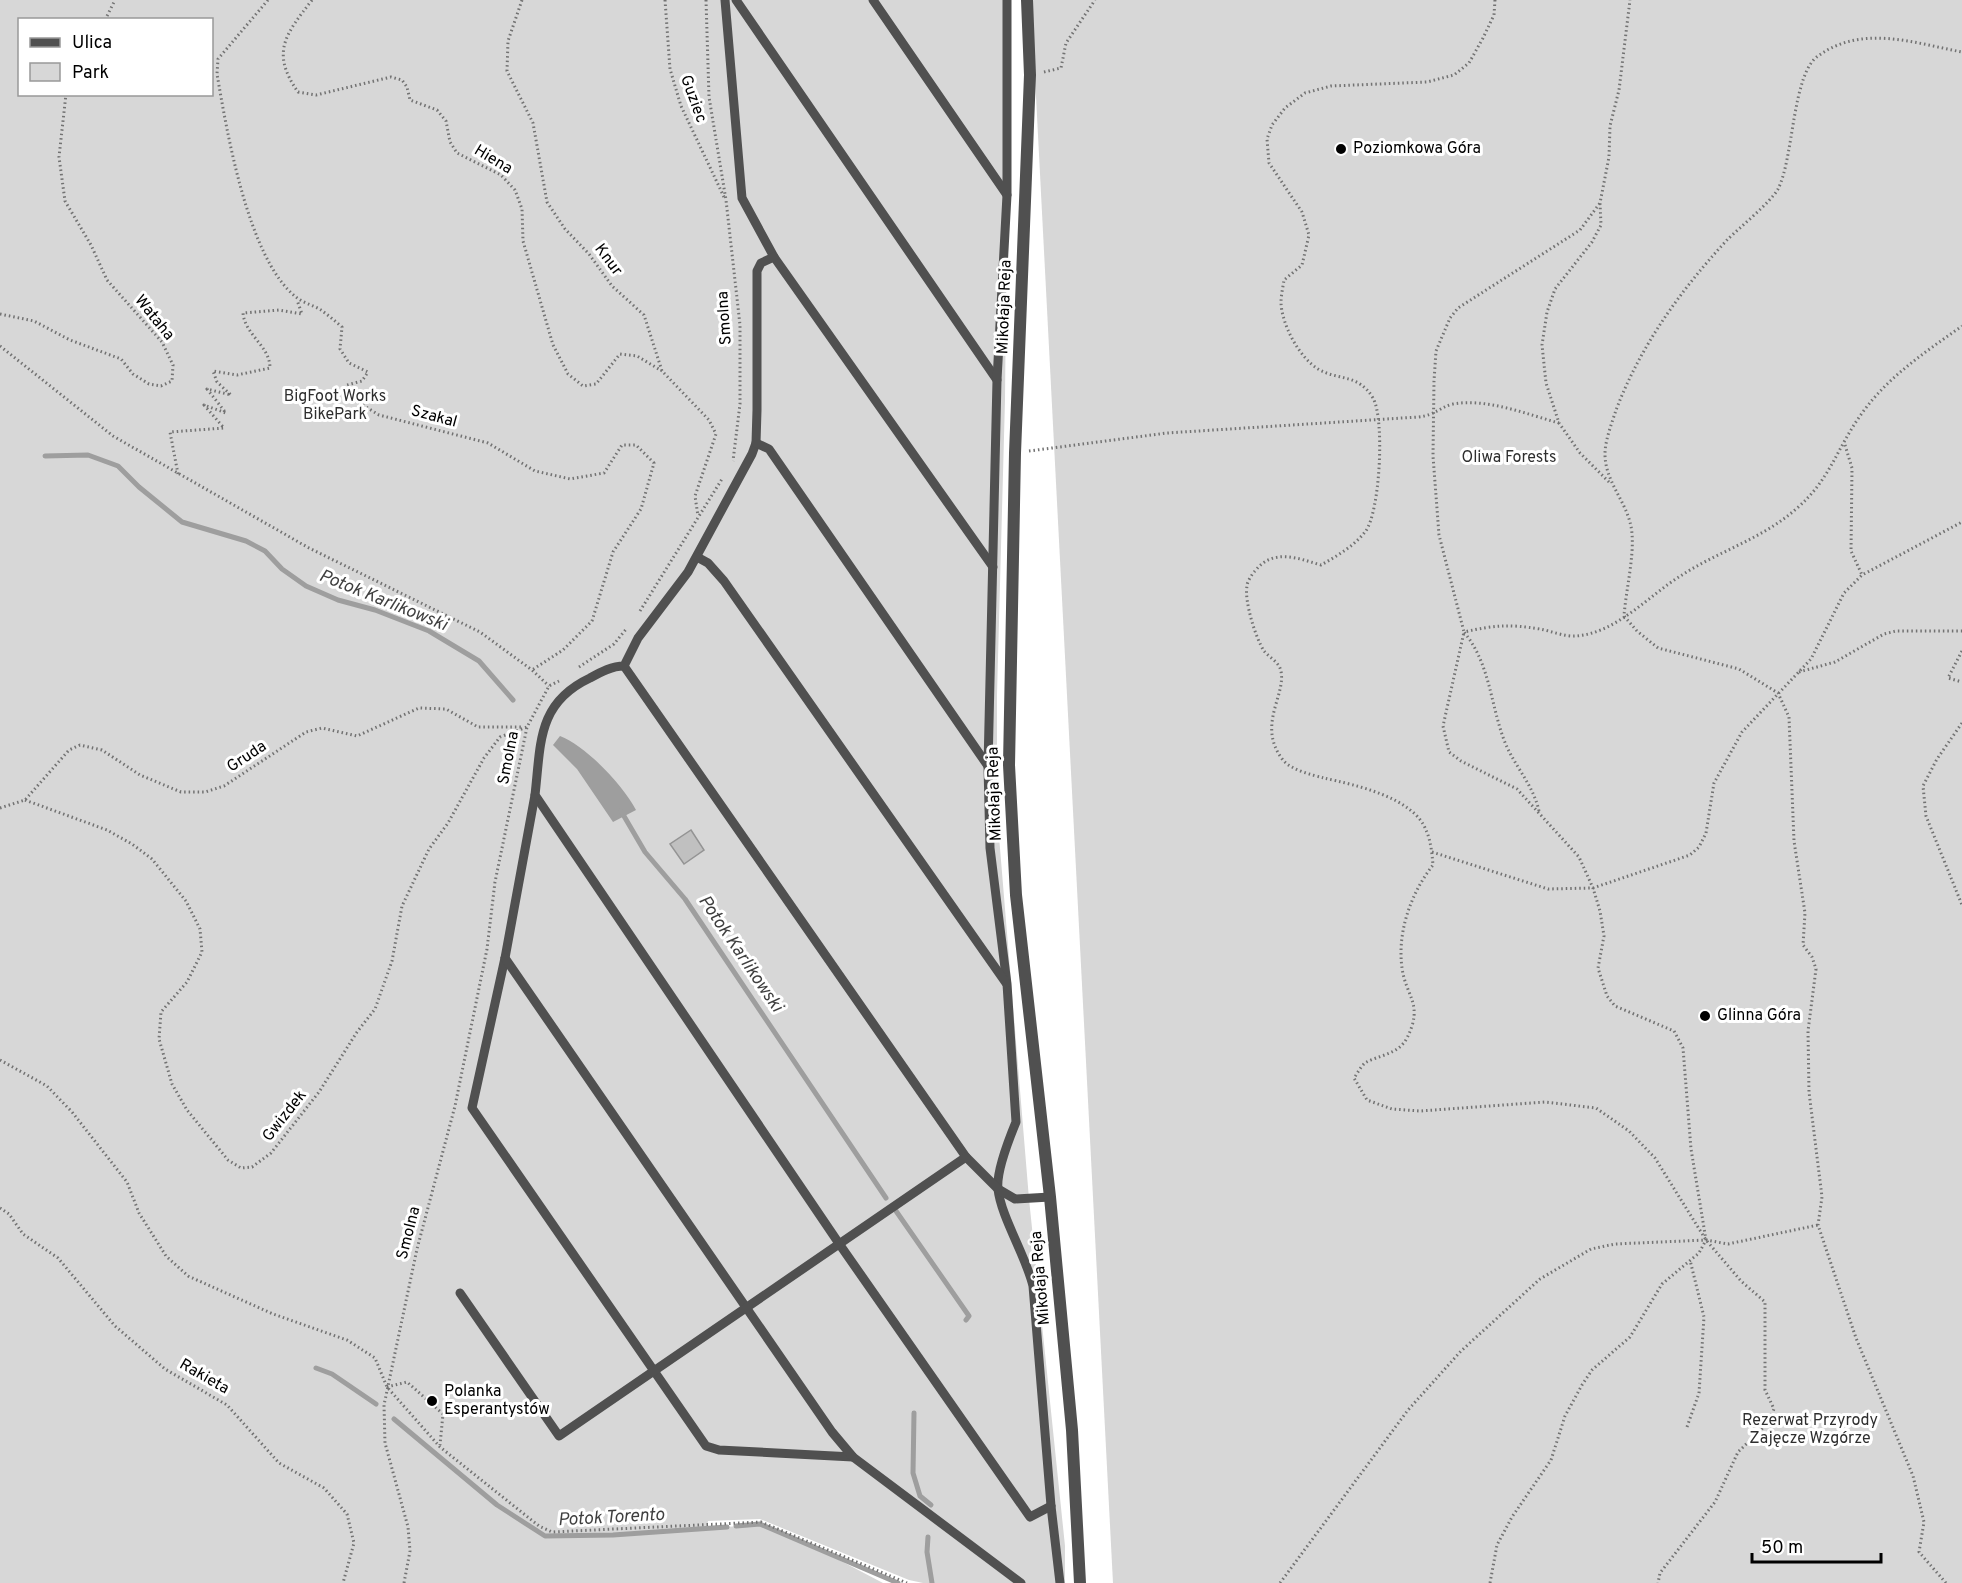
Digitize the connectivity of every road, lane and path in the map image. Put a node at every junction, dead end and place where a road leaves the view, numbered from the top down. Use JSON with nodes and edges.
{"nodes":[{"id":1,"x":115,"y":0,"type":"edge"},
{"id":2,"x":268,"y":0,"type":"edge"},
{"id":3,"x":312,"y":0,"type":"edge"},
{"id":4,"x":522,"y":0,"type":"edge"},
{"id":5,"x":665,"y":0,"type":"edge"},
{"id":6,"x":706,"y":0,"type":"edge"},
{"id":7,"x":725,"y":0,"type":"edge"},
{"id":8,"x":736,"y":0,"type":"edge"},
{"id":9,"x":873,"y":0,"type":"edge"},
{"id":10,"x":1006,"y":0,"type":"edge"},
{"id":11,"x":1028,"y":0,"type":"edge"},
{"id":12,"x":1095,"y":0,"type":"edge"},
{"id":13,"x":1495,"y":0,"type":"edge"},
{"id":14,"x":1630,"y":0,"type":"edge"},
{"id":15,"x":106,"y":18,"type":"edge"},
{"id":16,"x":1962,"y":52,"type":"edge"},
{"id":17,"x":1030,"y":75,"type":"junction"},
{"id":18,"x":66,"y":96,"type":"edge"},
{"id":19,"x":1007,"y":195,"type":"junction"},
{"id":20,"x":726,"y":200,"type":"junction"},
{"id":21,"x":1600,"y":203,"type":"junction"},
{"id":22,"x":774,"y":257,"type":"junction"},
{"id":23,"x":296,"y":298,"type":"junction"},
{"id":24,"x":0,"y":314,"type":"edge"},
{"id":25,"x":1962,"y":326,"type":"edge"},
{"id":26,"x":0,"y":346,"type":"edge"},
{"id":27,"x":662,"y":371,"type":"junction"},
{"id":28,"x":997,"y":380,"type":"junction"},
{"id":29,"x":1434,"y":416,"type":"junction"},
{"id":30,"x":1379,"y":418,"type":"junction"},
{"id":31,"x":1559,"y":423,"type":"junction"},
{"id":32,"x":756,"y":443,"type":"junction"},
{"id":33,"x":1845,"y":445,"type":"junction"},
{"id":34,"x":1015,"y":453,"type":"junction"},
{"id":35,"x":732,"y":462,"type":"dead end"},
{"id":36,"x":727,"y":471,"type":"dead end"},
{"id":37,"x":178,"y":476,"type":"junction"},
{"id":38,"x":1610,"y":483,"type":"junction"},
{"id":39,"x":699,"y":516,"type":"junction"},
{"id":40,"x":1962,"y":522,"type":"edge"},
{"id":41,"x":697,"y":557,"type":"junction"},
{"id":42,"x":993,"y":567,"type":"junction"},
{"id":43,"x":1862,"y":575,"type":"junction"},
{"id":44,"x":1624,"y":615,"type":"junction"},
{"id":45,"x":636,"y":617,"type":"dead end"},
{"id":46,"x":629,"y":626,"type":"dead end"},
{"id":47,"x":1962,"y":631,"type":"edge"},
{"id":48,"x":1464,"y":632,"type":"junction"},
{"id":49,"x":1962,"y":651,"type":"edge"},
{"id":50,"x":624,"y":666,"type":"junction"},
{"id":51,"x":532,"y":669,"type":"junction"},
{"id":52,"x":574,"y":671,"type":"dead end"},
{"id":53,"x":1798,"y":673,"type":"junction"},
{"id":54,"x":566,"y":677,"type":"dead end"},
{"id":55,"x":1962,"y":682,"type":"edge"},
{"id":56,"x":549,"y":686,"type":"junction"},
{"id":57,"x":1778,"y":693,"type":"junction"},
{"id":58,"x":1962,"y":723,"type":"edge"},
{"id":59,"x":527,"y":727,"type":"junction"},
{"id":60,"x":988,"y":766,"type":"junction"},
{"id":61,"x":535,"y":795,"type":"junction"},
{"id":62,"x":25,"y":800,"type":"junction"},
{"id":63,"x":0,"y":808,"type":"edge"},
{"id":64,"x":1540,"y":814,"type":"junction"},
{"id":65,"x":1432,"y":852,"type":"junction"},
{"id":66,"x":1593,"y":888,"type":"junction"},
{"id":67,"x":1962,"y":905,"type":"edge"},
{"id":68,"x":505,"y":958,"type":"junction"},
{"id":69,"x":1007,"y":984,"type":"junction"},
{"id":70,"x":0,"y":1060,"type":"edge"},
{"id":71,"x":966,"y":1157,"type":"junction"},
{"id":72,"x":998,"y":1189,"type":"junction"},
{"id":73,"x":1050,"y":1197,"type":"junction"},
{"id":74,"x":0,"y":1208,"type":"edge"},
{"id":75,"x":1818,"y":1225,"type":"junction"},
{"id":76,"x":1706,"y":1240,"type":"junction"},
{"id":77,"x":840,"y":1245,"type":"junction"},
{"id":78,"x":1690,"y":1260,"type":"junction"},
{"id":79,"x":460,"y":1293,"type":"dead end"},
{"id":80,"x":747,"y":1307,"type":"junction"},
{"id":81,"x":654,"y":1372,"type":"junction"},
{"id":82,"x":387,"y":1387,"type":"junction"},
{"id":83,"x":1687,"y":1427,"type":"dead end"},
{"id":84,"x":440,"y":1446,"type":"junction"},
{"id":85,"x":853,"y":1457,"type":"junction"},
{"id":86,"x":1050,"y":1506,"type":"junction"},
{"id":87,"x":343,"y":1583,"type":"edge"},
{"id":88,"x":404,"y":1583,"type":"edge"},
{"id":89,"x":907,"y":1583,"type":"edge"},
{"id":90,"x":1021,"y":1583,"type":"edge"},
{"id":91,"x":1060,"y":1583,"type":"edge"},
{"id":92,"x":1080,"y":1583,"type":"edge"},
{"id":93,"x":1280,"y":1583,"type":"edge"},
{"id":94,"x":1490,"y":1583,"type":"edge"},
{"id":95,"x":1658,"y":1583,"type":"edge"},
{"id":96,"x":1946,"y":1583,"type":"edge"}],
"edges":[{"from":1,"to":15,"type":"path"},
{"from":2,"to":23,"type":"path","name":"Szakal"},
{"from":3,"to":27,"type":"path","name":"Hiena"},
{"from":4,"to":27,"type":"path","name":"Knur"},
{"from":5,"to":20,"type":"path","name":"Guziec"},
{"from":6,"to":20,"type":"path","name":"Smolna"},
{"from":7,"to":22,"type":"lane"},
{"from":8,"to":28,"type":"lane"},
{"from":9,"to":19,"type":"lane"},
{"from":10,"to":19,"type":"lane"},
{"from":11,"to":17,"type":"street","name":"Mikołaja Reja"},
{"from":12,"to":17,"type":"path"},
{"from":13,"to":30,"type":"path"},
{"from":14,"to":21,"type":"path"},
{"from":16,"to":38,"type":"path"},
{"from":17,"to":34,"type":"street","name":"Mikołaja Reja"},
{"from":18,"to":24,"type":"path","name":"Wataha"},
{"from":19,"to":28,"type":"lane"},
{"from":20,"to":35,"type":"path","name":"Smolna"},
{"from":21,"to":29,"type":"path"},
{"from":21,"to":31,"type":"path"},
{"from":22,"to":32,"type":"lane"},
{"from":22,"to":42,"type":"lane"},
{"from":23,"to":37,"type":"path"},
{"from":23,"to":51,"type":"path","name":"Szakal"},
{"from":25,"to":33,"type":"path"},
{"from":26,"to":37,"type":"path"},
{"from":27,"to":39,"type":"path","name":"Knur"},
{"from":28,"to":42,"type":"lane"},
{"from":29,"to":30,"type":"path"},
{"from":29,"to":31,"type":"path"},
{"from":29,"to":48,"type":"path"},
{"from":30,"to":34,"type":"path"},
{"from":30,"to":65,"type":"path"},
{"from":31,"to":38,"type":"path"},
{"from":32,"to":41,"type":"lane"},
{"from":32,"to":60,"type":"lane"},
{"from":33,"to":43,"type":"path"},
{"from":33,"to":44,"type":"path"},
{"from":34,"to":73,"type":"street","name":"Mikołaja Reja"},
{"from":36,"to":39,"type":"path"},
{"from":37,"to":51,"type":"path"},
{"from":38,"to":44,"type":"path"},
{"from":39,"to":45,"type":"path"},
{"from":40,"to":43,"type":"path"},
{"from":41,"to":50,"type":"lane"},
{"from":41,"to":69,"type":"lane"},
{"from":42,"to":60,"type":"lane"},
{"from":43,"to":53,"type":"path"},
{"from":44,"to":48,"type":"path"},
{"from":44,"to":57,"type":"path"},
{"from":46,"to":52,"type":"path"},
{"from":47,"to":53,"type":"path"},
{"from":48,"to":64,"type":"path"},
{"from":48,"to":64,"type":"path"},
{"from":49,"to":55,"type":"path"},
{"from":50,"to":61,"type":"lane"},
{"from":50,"to":71,"type":"lane"},
{"from":51,"to":56,"type":"path"},
{"from":53,"to":57,"type":"path"},
{"from":54,"to":56,"type":"path"},
{"from":56,"to":59,"type":"path","name":"Smolna"},
{"from":57,"to":66,"type":"path"},
{"from":57,"to":75,"type":"path"},
{"from":58,"to":67,"type":"path"},
{"from":59,"to":62,"type":"path","name":"Gruda"},
{"from":59,"to":62,"type":"path","name":"Gwizdek"},
{"from":59,"to":82,"type":"path","name":"Smolna"},
{"from":60,"to":69,"type":"lane"},
{"from":61,"to":68,"type":"lane"},
{"from":61,"to":77,"type":"lane"},
{"from":62,"to":63,"type":"path"},
{"from":64,"to":66,"type":"path"},
{"from":65,"to":66,"type":"path"},
{"from":65,"to":76,"type":"path"},
{"from":66,"to":76,"type":"path"},
{"from":68,"to":80,"type":"lane"},
{"from":68,"to":81,"type":"lane"},
{"from":69,"to":72,"type":"lane"},
{"from":70,"to":82,"type":"path"},
{"from":71,"to":72,"type":"lane"},
{"from":71,"to":77,"type":"lane"},
{"from":72,"to":73,"type":"lane"},
{"from":72,"to":86,"type":"lane"},
{"from":73,"to":92,"type":"street","name":"Mikołaja Reja"},
{"from":74,"to":87,"type":"path","name":"Rakieta"},
{"from":75,"to":76,"type":"path"},
{"from":75,"to":96,"type":"path"},
{"from":76,"to":78,"type":"path"},
{"from":76,"to":93,"type":"path"},
{"from":76,"to":95,"type":"path"},
{"from":77,"to":80,"type":"lane"},
{"from":77,"to":86,"type":"lane"},
{"from":78,"to":83,"type":"path"},
{"from":78,"to":94,"type":"path"},
{"from":79,"to":81,"type":"lane"},
{"from":80,"to":81,"type":"lane"},
{"from":80,"to":85,"type":"lane"},
{"from":81,"to":85,"type":"lane"},
{"from":82,"to":84,"type":"path"},
{"from":82,"to":84,"type":"path"},
{"from":82,"to":88,"type":"path","name":"Smolna"},
{"from":84,"to":89,"type":"path"},
{"from":85,"to":90,"type":"lane"},
{"from":86,"to":91,"type":"lane"}]}
